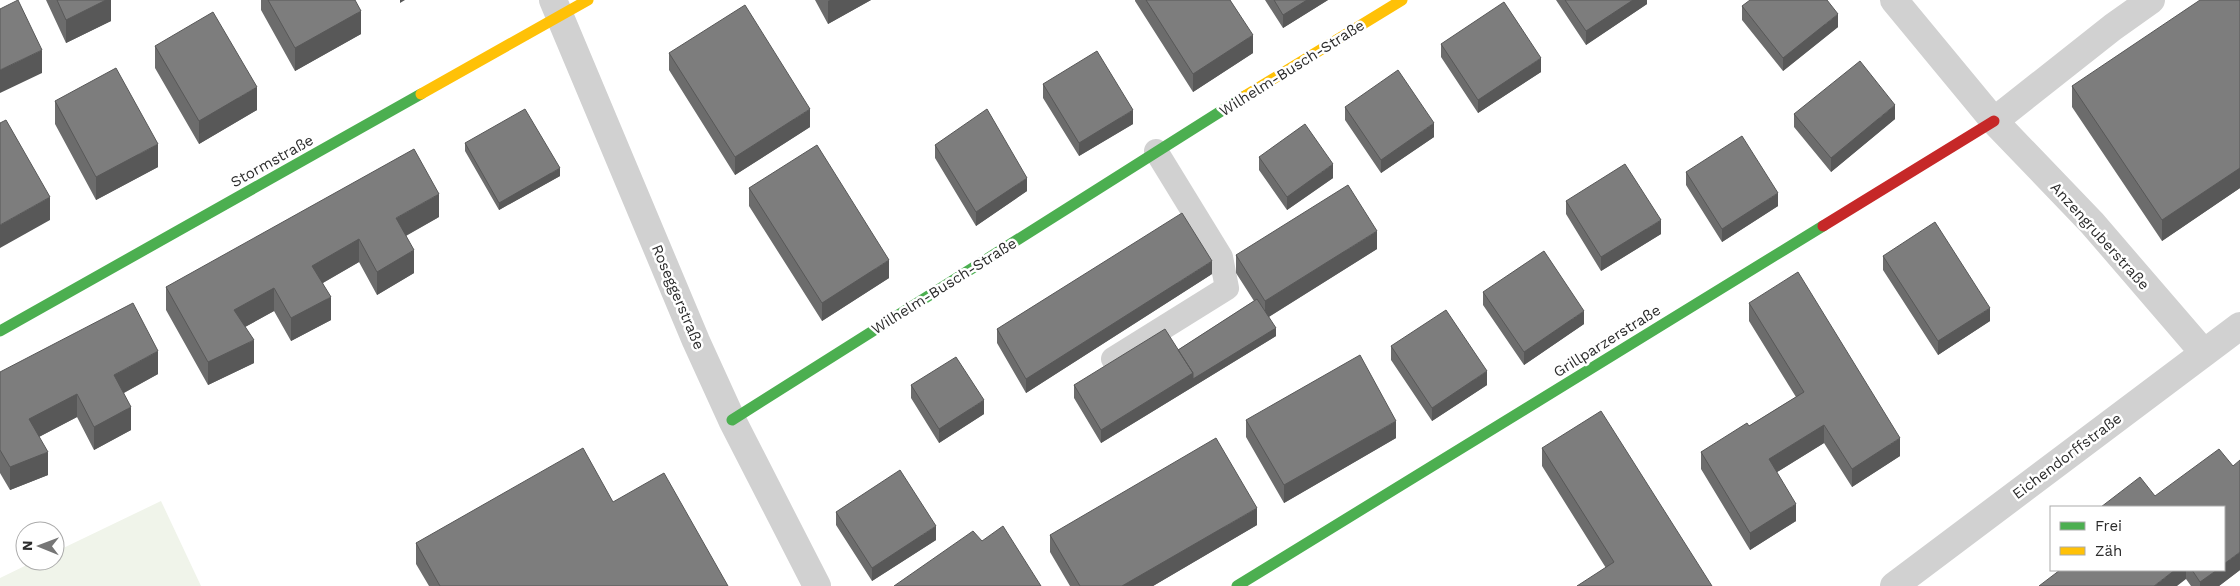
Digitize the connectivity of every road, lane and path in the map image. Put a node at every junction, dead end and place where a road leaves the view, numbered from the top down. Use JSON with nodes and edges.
{"nodes":[{"id":1,"x":588,"y":0,"type":"edge"},
{"id":2,"x":1402,"y":0,"type":"edge"},
{"id":3,"x":1894,"y":0,"type":"edge"},
{"id":4,"x":2151,"y":0,"type":"edge"},
{"id":5,"x":556,"y":8,"type":"edge"},
{"id":6,"x":1994,"y":121,"type":"junction"},
{"id":7,"x":1156,"y":151,"type":"junction"},
{"id":8,"x":2240,"y":326,"type":"edge"},
{"id":9,"x":0,"y":331,"type":"edge"},
{"id":10,"x":2204,"y":353,"type":"junction"},
{"id":11,"x":1113,"y":359,"type":"edge"},
{"id":12,"x":732,"y":420,"type":"junction"},
{"id":13,"x":817,"y":586,"type":"edge"},
{"id":14,"x":1237,"y":586,"type":"edge"},
{"id":15,"x":1894,"y":586,"type":"edge"}],
"edges":[{"from":1,"to":5,"type":"street","name":"Stormstraße"},
{"from":2,"to":7,"type":"street","name":"Wilhelm-Busch-Straße"},
{"from":3,"to":6,"type":"street","name":"Anzengruberstraße"},
{"from":4,"to":6,"type":"street"},
{"from":5,"to":9,"type":"street","name":"Stormstraße"},
{"from":5,"to":12,"type":"street","name":"Roseggerstraße"},
{"from":6,"to":10,"type":"street","name":"Anzengruberstraße"},
{"from":6,"to":14,"type":"street","name":"Grillparzerstraße"},
{"from":7,"to":11,"type":"lane"},
{"from":7,"to":12,"type":"street","name":"Wilhelm-Busch-Straße"},
{"from":8,"to":10,"type":"street","name":"Eichendorffstraße"},
{"from":10,"to":15,"type":"street","name":"Eichendorffstraße"},
{"from":12,"to":13,"type":"street","name":"Roseggerstraße"}]}
